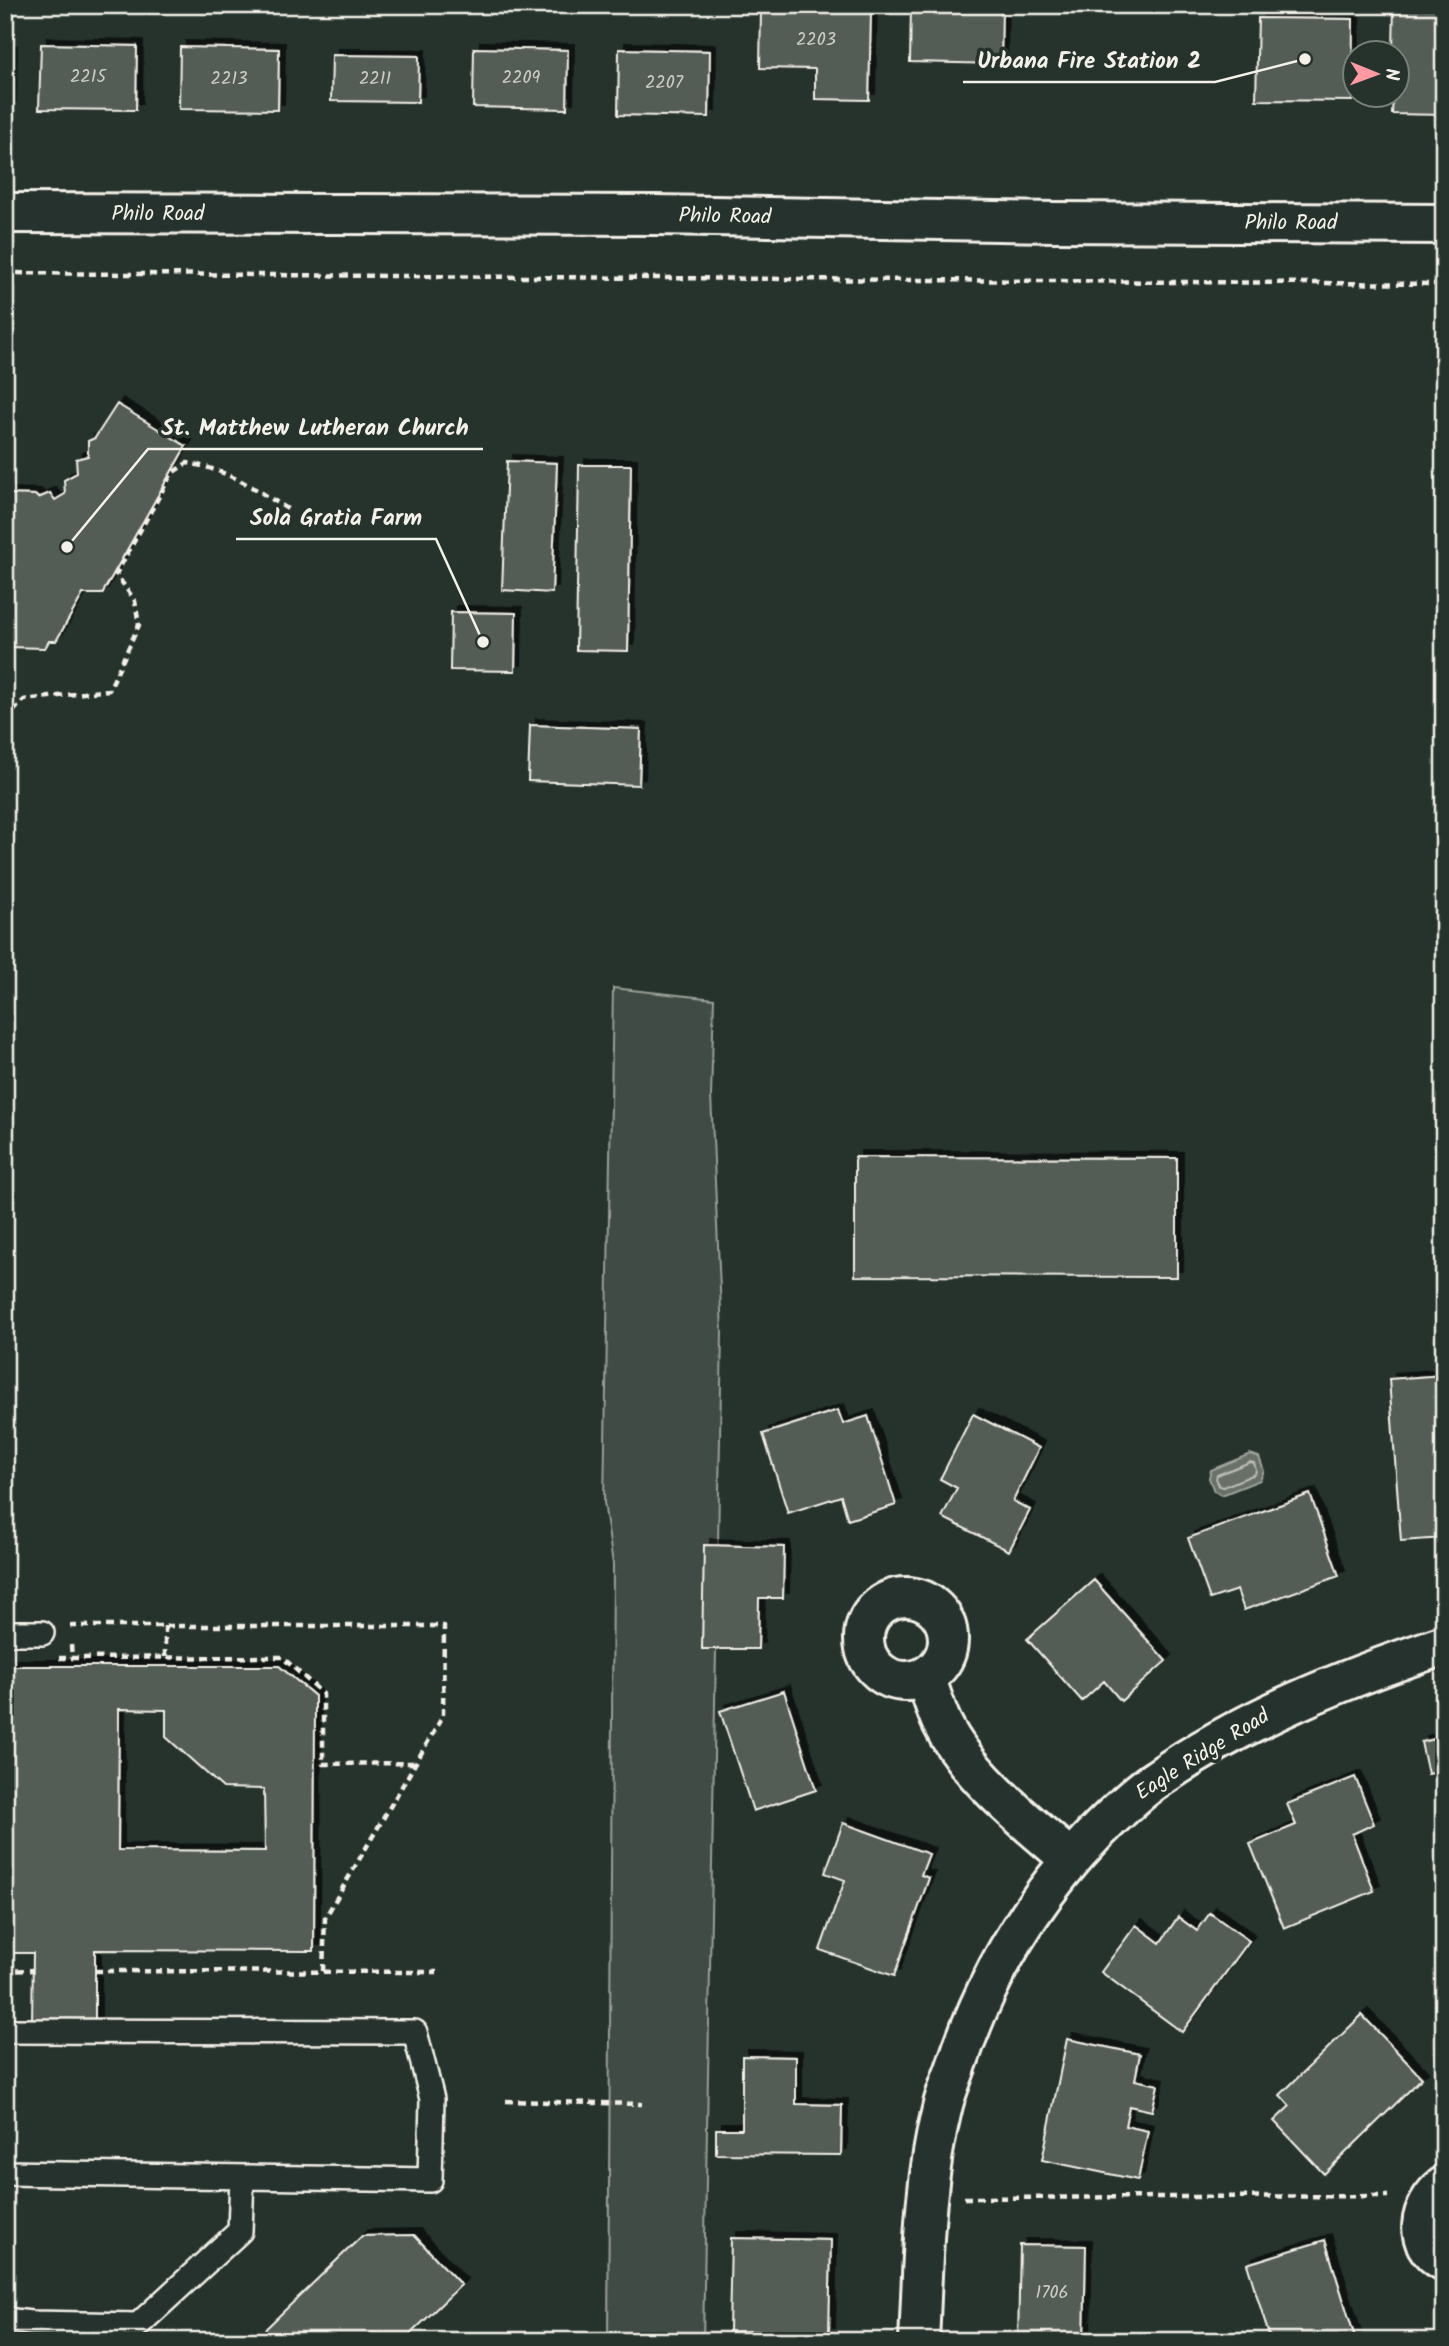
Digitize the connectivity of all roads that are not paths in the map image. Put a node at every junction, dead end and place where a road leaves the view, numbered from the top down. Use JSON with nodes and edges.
{"nodes":[{"id":1,"x":5,"y":213,"type":"edge"},
{"id":2,"x":1444,"y":224,"type":"edge"},
{"id":3,"x":5,"y":1633,"type":"edge"},
{"id":4,"x":42,"y":1633,"type":"dead end"},
{"id":5,"x":1444,"y":1645,"type":"edge"},
{"id":6,"x":925,"y":1677,"type":"dead end"},
{"id":7,"x":1070,"y":1859,"type":"junction"},
{"id":8,"x":5,"y":2031,"type":"edge"},
{"id":9,"x":5,"y":2173,"type":"edge"},
{"id":10,"x":242,"y":2177,"type":"junction"},
{"id":11,"x":1444,"y":2186,"type":"edge"},
{"id":12,"x":1444,"y":2261,"type":"edge"},
{"id":13,"x":5,"y":2320,"type":"edge"},
{"id":14,"x":919,"y":2341,"type":"edge"}],
"edges":[{"from":1,"to":2,"type":"main road","name":"Philo Road"},
{"from":3,"to":4,"type":"lane"},
{"from":5,"to":7,"type":"main road","name":"Eagle Ridge Road"},
{"from":6,"to":7,"type":"main road"},
{"from":7,"to":14,"type":"main road","name":"Eagle Ridge Road"},
{"from":8,"to":10,"type":"lane"},
{"from":9,"to":10,"type":"lane"},
{"from":10,"to":13,"type":"lane"},
{"from":11,"to":12,"type":"main road"}]}
